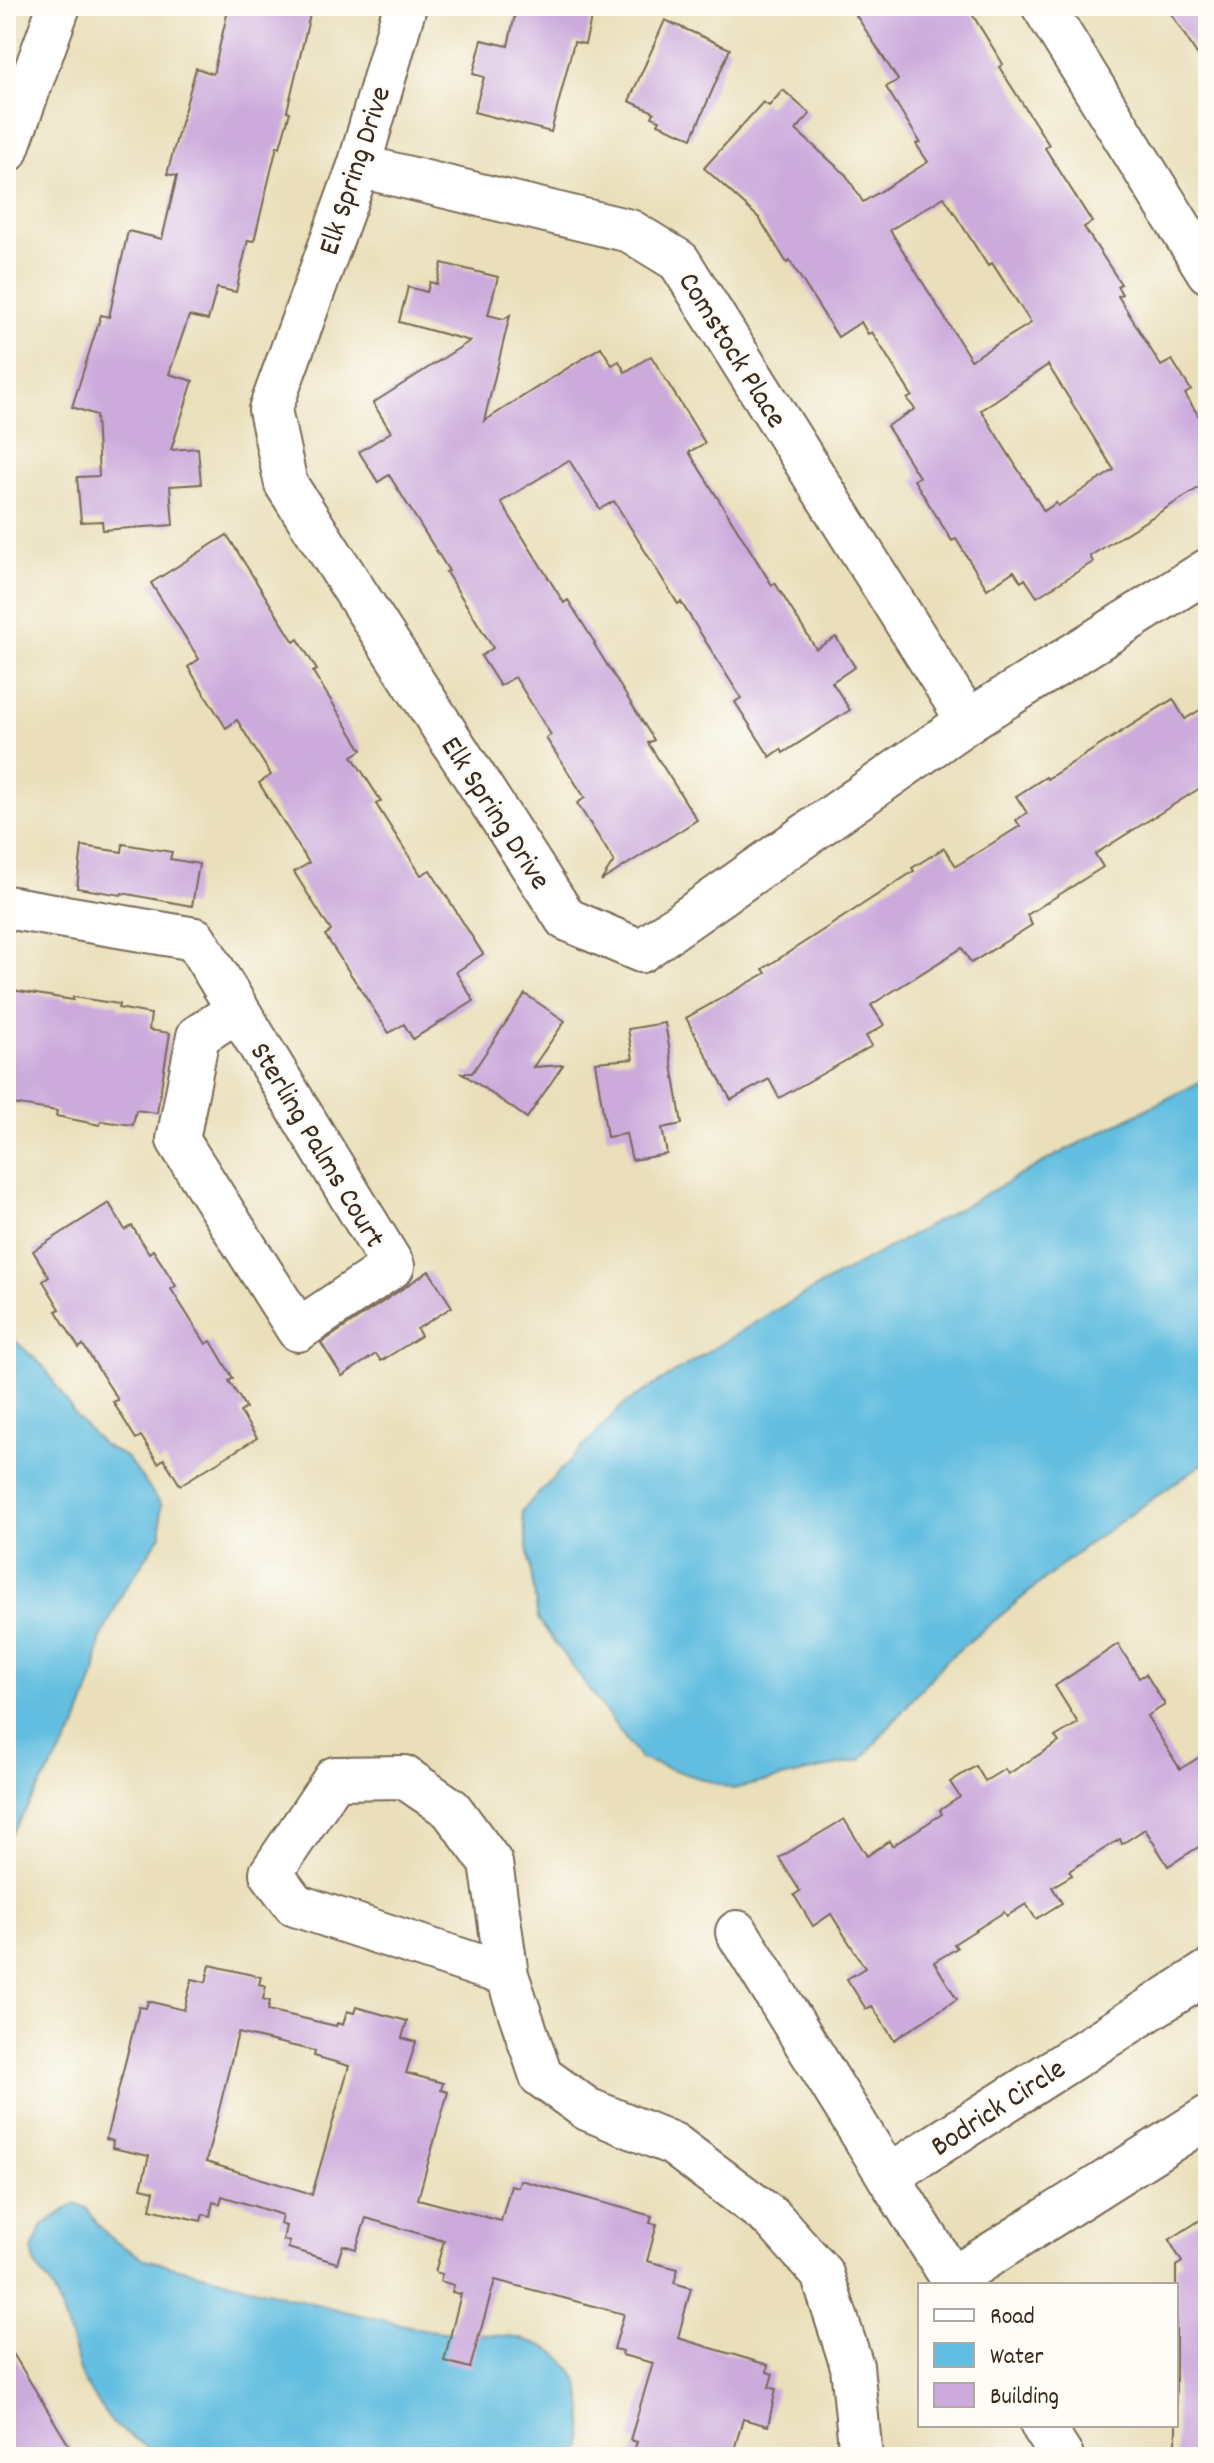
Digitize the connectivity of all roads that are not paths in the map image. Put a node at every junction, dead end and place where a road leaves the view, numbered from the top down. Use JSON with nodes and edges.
{"nodes":[{"id":1,"x":59,"y":6,"type":"edge"},
{"id":2,"x":405,"y":6,"type":"edge"},
{"id":3,"x":1043,"y":6,"type":"edge"},
{"id":4,"x":6,"y":152,"type":"edge"},
{"id":5,"x":359,"y":166,"type":"junction"},
{"id":6,"x":1208,"y":272,"type":"edge"},
{"id":7,"x":1208,"y":570,"type":"edge"},
{"id":8,"x":968,"y":721,"type":"junction"},
{"id":9,"x":6,"y":907,"type":"edge"},
{"id":10,"x":238,"y":1010,"type":"junction"},
{"id":11,"x":737,"y":1932,"type":"dead end"},
{"id":12,"x":1208,"y":1972,"type":"edge"},
{"id":13,"x":507,"y":1975,"type":"junction"},
{"id":14,"x":1208,"y":2117,"type":"edge"},
{"id":15,"x":888,"y":2176,"type":"junction"},
{"id":16,"x":954,"y":2282,"type":"edge"},
{"id":17,"x":1043,"y":2427,"type":"edge"},
{"id":18,"x":861,"y":2457,"type":"edge"},
{"id":19,"x":1062,"y":2457,"type":"edge"}],
"edges":[{"from":1,"to":4,"type":"street"},
{"from":2,"to":5,"type":"street","name":"Elk Spring Drive"},
{"from":3,"to":6,"type":"street"},
{"from":5,"to":8,"type":"street","name":"Comstock Place"},
{"from":5,"to":8,"type":"street","name":"Elk Spring Drive"},
{"from":7,"to":8,"type":"street","name":"Elk Spring Drive"},
{"from":9,"to":10,"type":"street","name":"Sterling Palms Court"},
{"from":10,"to":10,"type":"street","name":"Sterling Palms Court"},
{"from":11,"to":15,"type":"street"},
{"from":12,"to":15,"type":"street","name":"Bodrick Circle"},
{"from":13,"to":13,"type":"street"},
{"from":13,"to":18,"type":"street"},
{"from":14,"to":16,"type":"street"},
{"from":15,"to":16,"type":"street"},
{"from":17,"to":19,"type":"street"}]}
